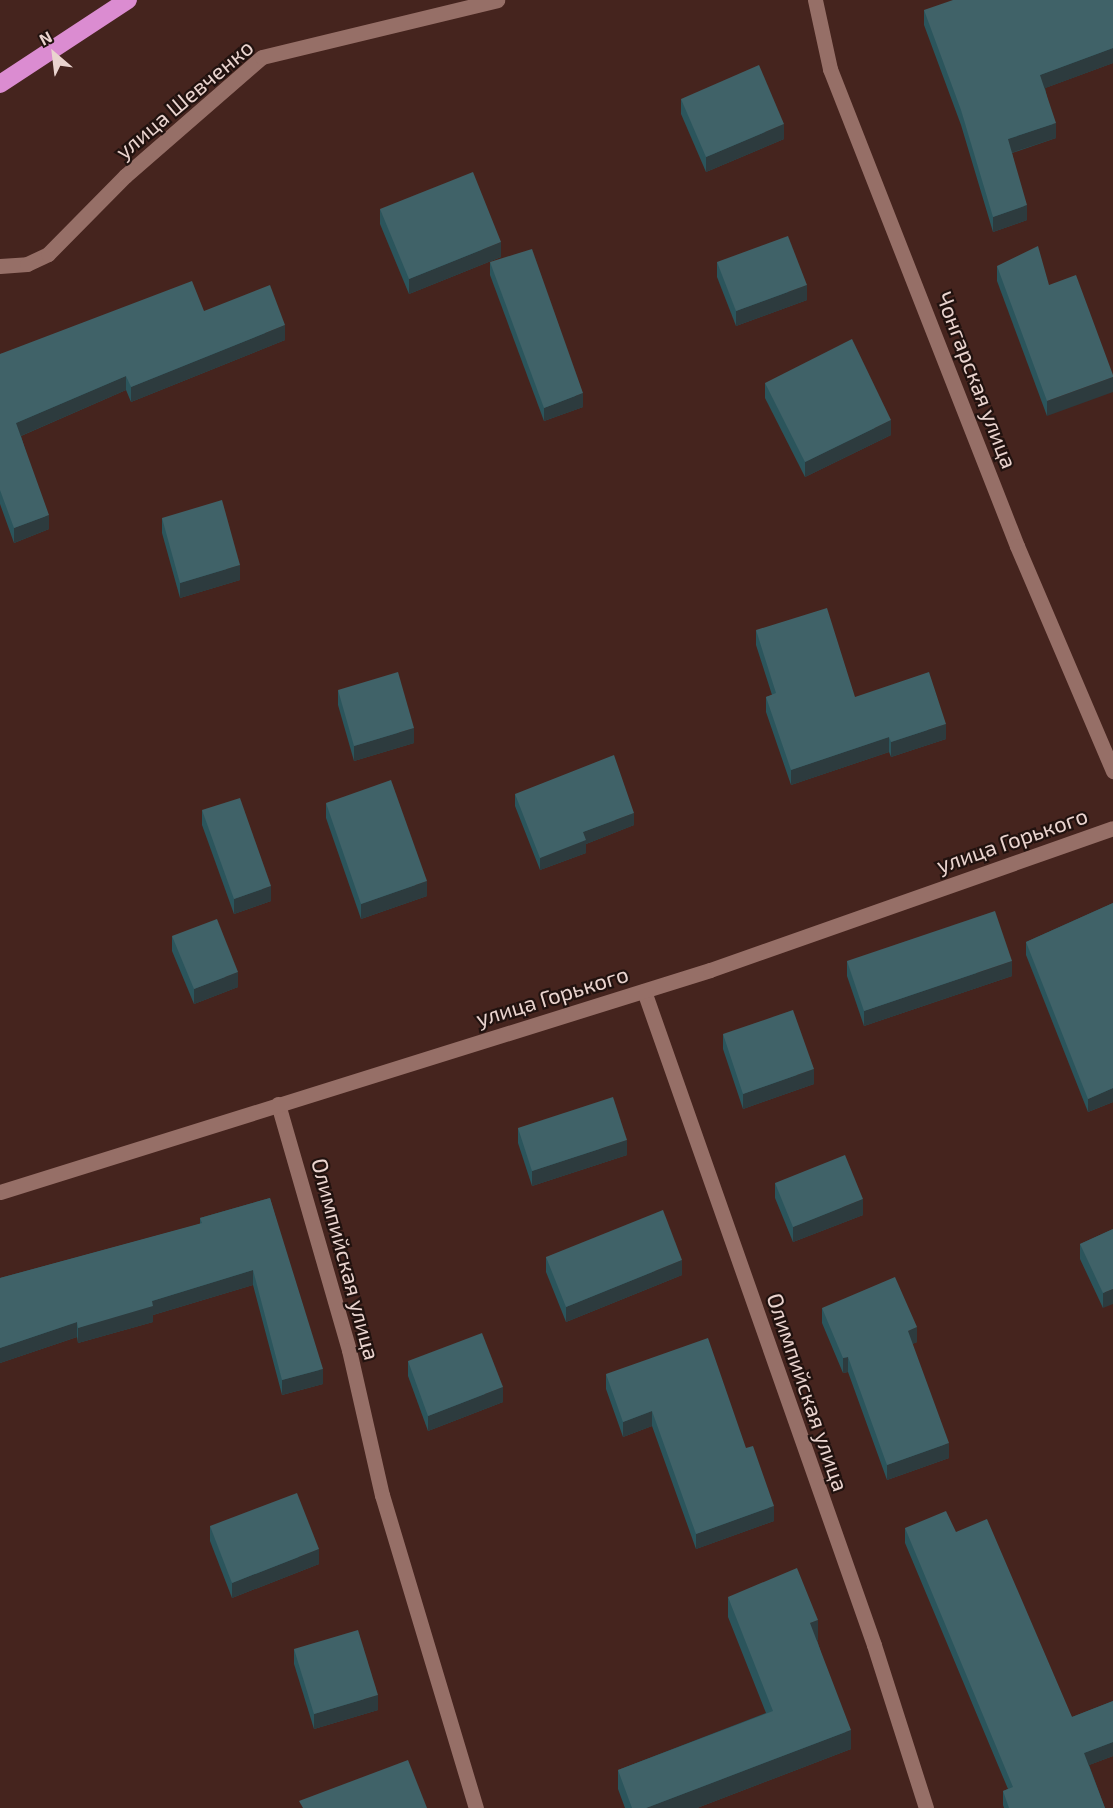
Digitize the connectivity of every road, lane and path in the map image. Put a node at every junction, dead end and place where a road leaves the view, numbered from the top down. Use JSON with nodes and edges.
{"nodes":[{"id":1,"x":128,"y":0,"type":"edge"},
{"id":2,"x":497,"y":0,"type":"edge"},
{"id":3,"x":815,"y":0,"type":"edge"},
{"id":4,"x":0,"y":84,"type":"edge"},
{"id":5,"x":0,"y":266,"type":"edge"},
{"id":6,"x":1113,"y":771,"type":"edge"},
{"id":7,"x":1113,"y":828,"type":"edge"},
{"id":8,"x":644,"y":991,"type":"junction"},
{"id":9,"x":278,"y":1104,"type":"junction"},
{"id":10,"x":0,"y":1192,"type":"edge"},
{"id":11,"x":476,"y":1808,"type":"edge"},
{"id":12,"x":926,"y":1808,"type":"edge"}],
"edges":[{"from":1,"to":4,"type":"highway"},
{"from":2,"to":5,"type":"street","name":"улица Шевченко"},
{"from":3,"to":6,"type":"street","name":"Чонгарская улица"},
{"from":7,"to":8,"type":"street","name":"улица Горького"},
{"from":8,"to":9,"type":"street","name":"улица Горького"},
{"from":8,"to":12,"type":"street","name":"Олимпийская улица"},
{"from":9,"to":10,"type":"street","name":"улица Горького"},
{"from":9,"to":11,"type":"street","name":"Олимпийская улица"}]}
